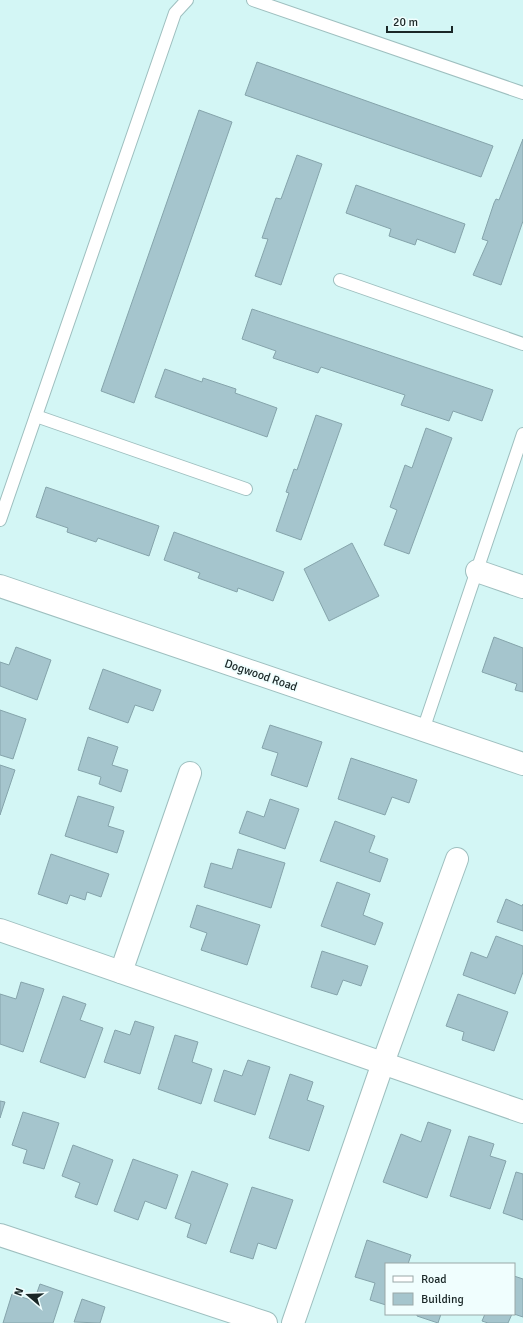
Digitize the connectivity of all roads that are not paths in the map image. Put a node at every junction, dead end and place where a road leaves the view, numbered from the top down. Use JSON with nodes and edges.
{"nodes":[{"id":1,"x":187,"y":0,"type":"edge"},
{"id":2,"x":253,"y":0,"type":"edge"},
{"id":3,"x":523,"y":93,"type":"edge"},
{"id":4,"x":340,"y":280,"type":"dead end"},
{"id":5,"x":523,"y":344,"type":"edge"},
{"id":6,"x":36,"y":416,"type":"junction"},
{"id":7,"x":523,"y":434,"type":"edge"},
{"id":8,"x":246,"y":489,"type":"dead end"},
{"id":9,"x":0,"y":520,"type":"edge"},
{"id":10,"x":477,"y":571,"type":"junction"},
{"id":11,"x":0,"y":586,"type":"edge"},
{"id":12,"x":523,"y":587,"type":"edge"},
{"id":13,"x":423,"y":730,"type":"junction"},
{"id":14,"x":523,"y":764,"type":"edge"},
{"id":15,"x":190,"y":773,"type":"dead end"},
{"id":16,"x":457,"y":860,"type":"dead end"},
{"id":17,"x":0,"y":930,"type":"edge"},
{"id":18,"x":121,"y":972,"type":"junction"},
{"id":19,"x":383,"y":1064,"type":"junction"},
{"id":20,"x":523,"y":1112,"type":"edge"},
{"id":21,"x":0,"y":1235,"type":"edge"},
{"id":22,"x":266,"y":1323,"type":"edge"},
{"id":23,"x":293,"y":1323,"type":"edge"}],
"edges":[{"from":1,"to":6,"type":"lane"},
{"from":2,"to":3,"type":"lane"},
{"from":4,"to":5,"type":"lane"},
{"from":6,"to":8,"type":"lane"},
{"from":6,"to":9,"type":"lane"},
{"from":7,"to":10,"type":"lane"},
{"from":10,"to":12,"type":"street"},
{"from":10,"to":13,"type":"lane"},
{"from":11,"to":13,"type":"street","name":"Dogwood Road"},
{"from":13,"to":14,"type":"street","name":"Dogwood Road"},
{"from":15,"to":18,"type":"street"},
{"from":16,"to":19,"type":"street"},
{"from":17,"to":18,"type":"street"},
{"from":18,"to":19,"type":"street"},
{"from":19,"to":20,"type":"street"},
{"from":19,"to":23,"type":"street"},
{"from":21,"to":22,"type":"street"}]}
